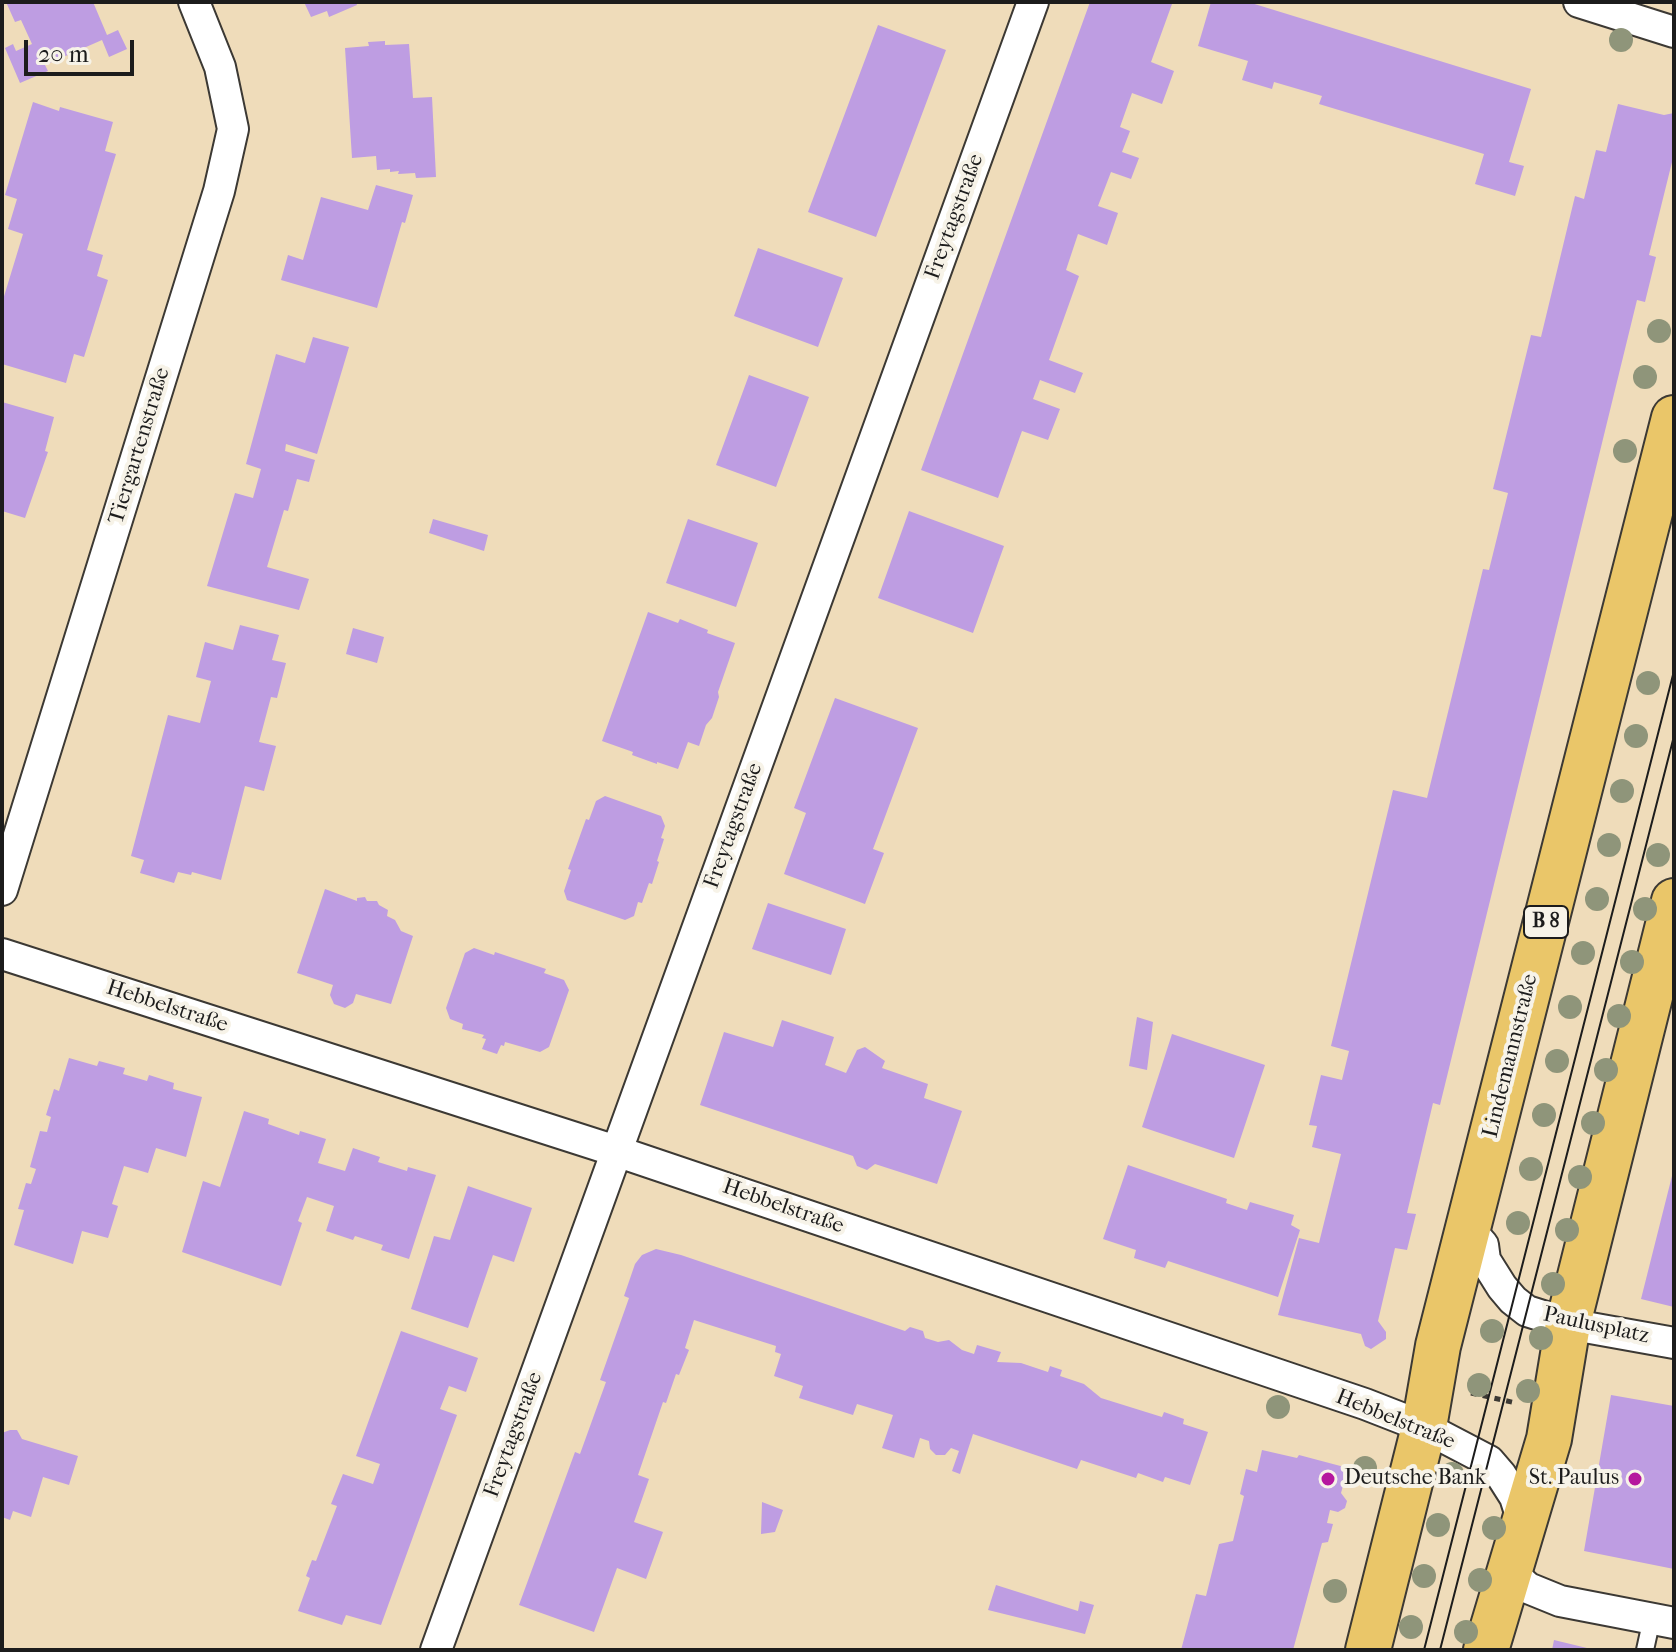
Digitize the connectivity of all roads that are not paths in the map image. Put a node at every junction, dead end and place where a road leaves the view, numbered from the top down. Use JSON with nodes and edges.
{"nodes":[{"id":1,"x":194,"y":2,"type":"edge"},
{"id":2,"x":1033,"y":2,"type":"edge"},
{"id":3,"x":1579,"y":2,"type":"edge"},
{"id":4,"x":1674,"y":32,"type":"edge"},
{"id":5,"x":1674,"y":418,"type":"edge"},
{"id":6,"x":2,"y":890,"type":"edge"},
{"id":7,"x":1674,"y":901,"type":"edge"},
{"id":8,"x":2,"y":954,"type":"edge"},
{"id":9,"x":616,"y":1151,"type":"junction"},
{"id":10,"x":1468,"y":1228,"type":"junction"},
{"id":11,"x":1568,"y":1324,"type":"junction"},
{"id":12,"x":1674,"y":1343,"type":"edge"},
{"id":13,"x":1424,"y":1427,"type":"junction"},
{"id":14,"x":1523,"y":1522,"type":"junction"},
{"id":15,"x":1509,"y":1571,"type":"junction"},
{"id":16,"x":1663,"y":1620,"type":"edge"},
{"id":17,"x":436,"y":1650,"type":"edge"},
{"id":18,"x":1368,"y":1650,"type":"edge"},
{"id":19,"x":1486,"y":1650,"type":"edge"},
{"id":20,"x":1645,"y":1650,"type":"edge"}],
"edges":[{"from":1,"to":6,"type":"street","name":"Tiergartenstraße"},
{"from":2,"to":9,"type":"street","name":"Freytagstraße"},
{"from":3,"to":4,"type":"street"},
{"from":5,"to":10,"type":"main road","name":"Lindemannstraße","number":"B 8"},
{"from":7,"to":11,"type":"main road"},
{"from":8,"to":9,"type":"street","name":"Hebbelstraße"},
{"from":9,"to":13,"type":"street","name":"Hebbelstraße"},
{"from":9,"to":17,"type":"street","name":"Freytagstraße"},
{"from":10,"to":11,"type":"street","name":"Paulusplatz"},
{"from":10,"to":13,"type":"main road","name":"Lindemannstraße","number":"B 8"},
{"from":11,"to":12,"type":"street","name":"Paulusplatz"},
{"from":11,"to":14,"type":"main road"},
{"from":13,"to":14,"type":"street","name":"Hebbelstraße"},
{"from":13,"to":18,"type":"main road","name":"Lindemannstraße","number":"B 8"},
{"from":14,"to":15,"type":"main road"},
{"from":15,"to":16,"type":"street"},
{"from":15,"to":19,"type":"main road"},
{"from":16,"to":20,"type":"lane"}]}
